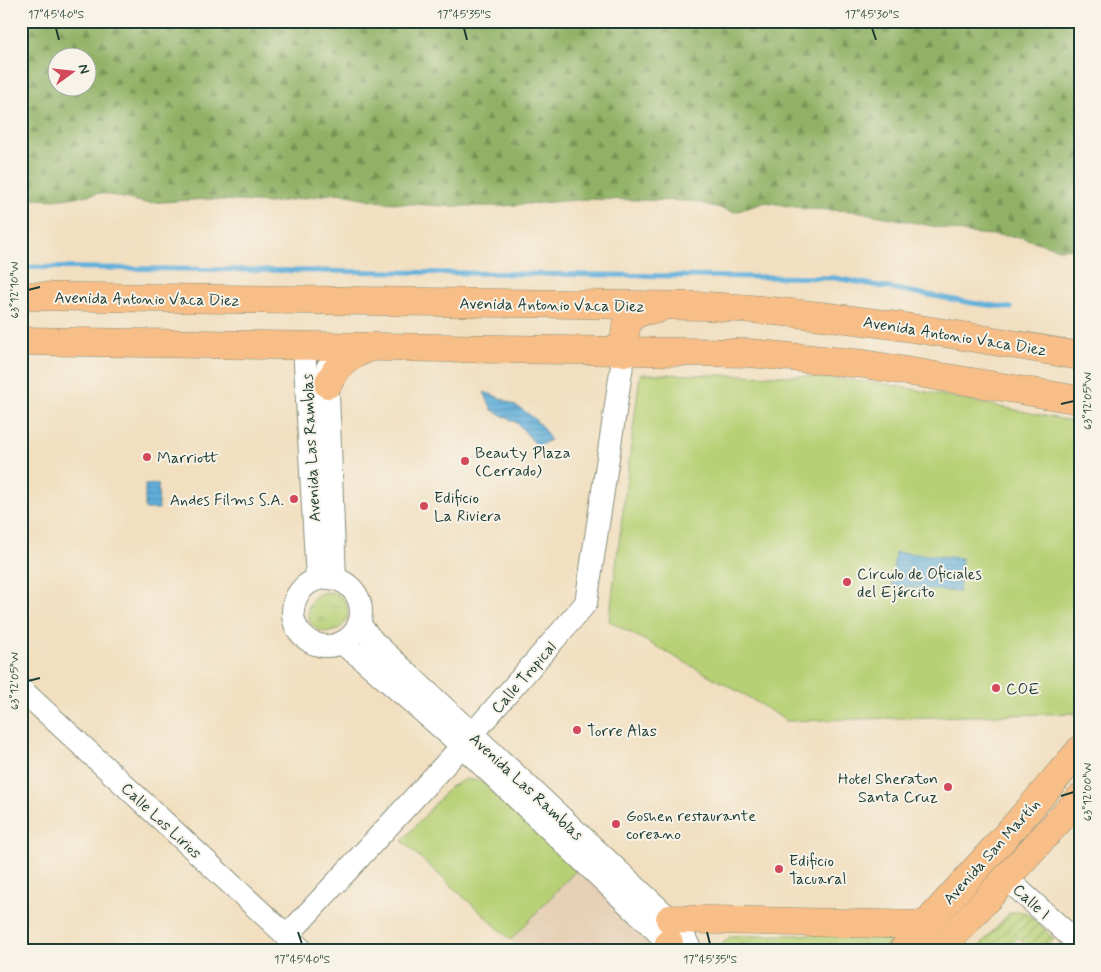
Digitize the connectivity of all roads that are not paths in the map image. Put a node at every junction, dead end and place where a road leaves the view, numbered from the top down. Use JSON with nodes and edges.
{"nodes":[{"id":1,"x":21,"y":296,"type":"edge"},
{"id":2,"x":706,"y":306,"type":"junction"},
{"id":3,"x":1080,"y":339,"type":"edge"},
{"id":4,"x":21,"y":341,"type":"edge"},
{"id":5,"x":315,"y":347,"type":"junction"},
{"id":6,"x":369,"y":348,"type":"junction"},
{"id":7,"x":1046,"y":350,"type":"junction"},
{"id":8,"x":624,"y":352,"type":"junction"},
{"id":9,"x":1080,"y":356,"type":"edge"},
{"id":10,"x":328,"y":384,"type":"junction"},
{"id":11,"x":1080,"y":400,"type":"edge"},
{"id":12,"x":326,"y":579,"type":"junction"},
{"id":13,"x":359,"y":624,"type":"junction"},
{"id":14,"x":341,"y":643,"type":"junction"},
{"id":15,"x":21,"y":689,"type":"edge"},
{"id":16,"x":467,"y":741,"type":"junction"},
{"id":17,"x":1080,"y":750,"type":"edge"},
{"id":18,"x":1080,"y":798,"type":"edge"},
{"id":19,"x":1020,"y":820,"type":"junction"},
{"id":20,"x":1041,"y":840,"type":"junction"},
{"id":21,"x":1006,"y":878,"type":"junction"},
{"id":22,"x":925,"y":925,"type":"junction"},
{"id":23,"x":287,"y":936,"type":"junction"},
{"id":24,"x":677,"y":943,"type":"edge"},
{"id":25,"x":1080,"y":945,"type":"edge"},
{"id":26,"x":303,"y":951,"type":"edge"},
{"id":27,"x":902,"y":951,"type":"edge"},
{"id":28,"x":939,"y":951,"type":"edge"}],
"edges":[{"from":1,"to":2,"type":"main road","name":"Avenida Antonio Vaca Diez"},
{"from":2,"to":7,"type":"main road","name":"Avenida Antonio Vaca Diez"},
{"from":2,"to":8,"type":"main road"},
{"from":3,"to":7,"type":"main road"},
{"from":4,"to":5,"type":"main road"},
{"from":5,"to":6,"type":"main road"},
{"from":5,"to":10,"type":"street","name":"Avenida Las Ramblas"},
{"from":5,"to":12,"type":"street","name":"Avenida Las Ramblas"},
{"from":6,"to":8,"type":"main road"},
{"from":6,"to":10,"type":"main road"},
{"from":7,"to":9,"type":"main road","name":"Avenida Antonio Vaca Diez"},
{"from":8,"to":11,"type":"main road"},
{"from":8,"to":16,"type":"street","name":"Calle Tropical"},
{"from":10,"to":12,"type":"street","name":"Avenida Las Ramblas"},
{"from":12,"to":13,"type":"street"},
{"from":12,"to":14,"type":"street"},
{"from":13,"to":14,"type":"street"},
{"from":13,"to":16,"type":"street","name":"Avenida Las Ramblas"},
{"from":14,"to":16,"type":"street","name":"Avenida Las Ramblas"},
{"from":15,"to":23,"type":"street","name":"Calle Los Lirios"},
{"from":16,"to":23,"type":"street","name":"Calle Tropical"},
{"from":16,"to":24,"type":"street","name":"Avenida Las Ramblas"},
{"from":17,"to":19,"type":"main road","name":"Avenida San Martín"},
{"from":18,"to":20,"type":"main road","name":"Avenida San Martín"},
{"from":19,"to":20,"type":"main road"},
{"from":19,"to":22,"type":"main road","name":"Avenida San Martín"},
{"from":20,"to":21,"type":"main road","name":"Avenida San Martín"},
{"from":21,"to":25,"type":"street","name":"Calle I"},
{"from":21,"to":28,"type":"main road","name":"Avenida San Martín"},
{"from":22,"to":24,"type":"main road"},
{"from":22,"to":27,"type":"main road","name":"Avenida San Martín"},
{"from":23,"to":26,"type":"street","name":"Calle Los Lirios"}]}
